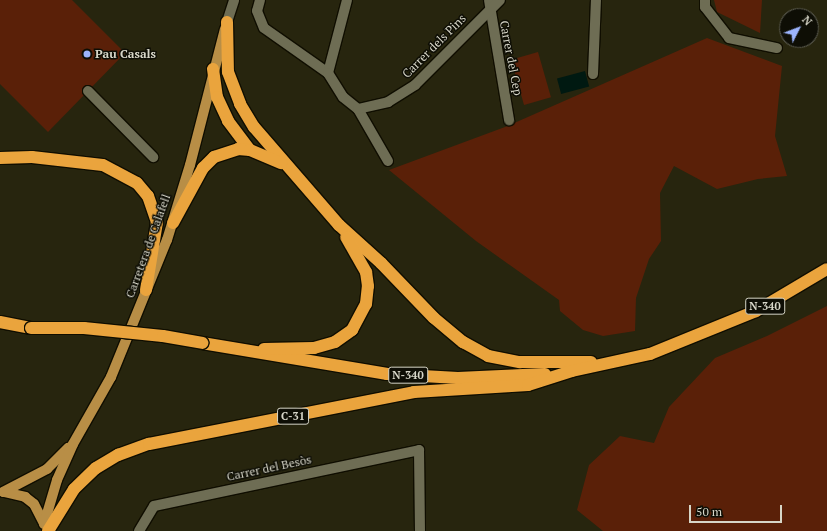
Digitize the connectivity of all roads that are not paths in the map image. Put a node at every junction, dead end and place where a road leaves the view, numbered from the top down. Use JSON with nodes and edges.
{"nodes":[{"id":1,"x":234,"y":0,"type":"edge"},
{"id":2,"x":260,"y":0,"type":"edge"},
{"id":3,"x":347,"y":0,"type":"edge"},
{"id":4,"x":500,"y":0,"type":"edge"},
{"id":5,"x":596,"y":0,"type":"edge"},
{"id":6,"x":705,"y":0,"type":"edge"},
{"id":7,"x":489,"y":5,"type":"edge"},
{"id":8,"x":227,"y":22,"type":"junction"},
{"id":9,"x":777,"y":48,"type":"dead end"},
{"id":10,"x":213,"y":69,"type":"junction"},
{"id":11,"x":328,"y":73,"type":"junction"},
{"id":12,"x":593,"y":74,"type":"dead end"},
{"id":13,"x":88,"y":91,"type":"dead end"},
{"id":14,"x":358,"y":109,"type":"junction"},
{"id":15,"x":509,"y":120,"type":"dead end"},
{"id":16,"x":250,"y":150,"type":"junction"},
{"id":17,"x":153,"y":157,"type":"dead end"},
{"id":18,"x":0,"y":158,"type":"edge"},
{"id":19,"x":388,"y":161,"type":"dead end"},
{"id":20,"x":286,"y":166,"type":"junction"},
{"id":21,"x":173,"y":222,"type":"junction"},
{"id":22,"x":339,"y":225,"type":"junction"},
{"id":23,"x":827,"y":269,"type":"edge"},
{"id":24,"x":146,"y":290,"type":"junction"},
{"id":25,"x":0,"y":322,"type":"edge"},
{"id":26,"x":31,"y":328,"type":"junction"},
{"id":27,"x":0,"y":330,"type":"edge"},
{"id":28,"x":246,"y":351,"type":"junction"},
{"id":29,"x":608,"y":363,"type":"junction"},
{"id":30,"x":572,"y":371,"type":"junction"},
{"id":31,"x":73,"y":444,"type":"junction"},
{"id":32,"x":1,"y":492,"type":"edge"},
{"id":33,"x":46,"y":529,"type":"edge"},
{"id":34,"x":139,"y":531,"type":"edge"},
{"id":35,"x":420,"y":531,"type":"edge"}],
"edges":[{"from":1,"to":8,"type":"street","name":"Carretera de Calafell"},
{"from":2,"to":11,"type":"street"},
{"from":3,"to":11,"type":"street"},
{"from":4,"to":7,"type":"street","name":"Carrer dels Pins"},
{"from":5,"to":12,"type":"street"},
{"from":6,"to":9,"type":"street"},
{"from":7,"to":14,"type":"street","name":"Carrer dels Pins"},
{"from":7,"to":15,"type":"street","name":"Carrer del Cep"},
{"from":8,"to":10,"type":"main road","name":"Carretera de Calafell"},
{"from":8,"to":20,"type":"highway"},
{"from":10,"to":16,"type":"highway"},
{"from":10,"to":21,"type":"main road","name":"Carretera de Calafell"},
{"from":11,"to":14,"type":"street"},
{"from":13,"to":17,"type":"street"},
{"from":14,"to":19,"type":"street"},
{"from":16,"to":20,"type":"highway"},
{"from":16,"to":21,"type":"highway"},
{"from":18,"to":24,"type":"highway"},
{"from":20,"to":22,"type":"highway"},
{"from":21,"to":24,"type":"main road","name":"Carretera de Calafell"},
{"from":22,"to":28,"type":"highway"},
{"from":22,"to":29,"type":"highway"},
{"from":23,"to":29,"type":"highway","number":"N-340"},
{"from":24,"to":31,"type":"main road","name":"Carretera de Calafell"},
{"from":25,"to":26,"type":"highway"},
{"from":26,"to":27,"type":"highway","number":"N-340"},
{"from":26,"to":28,"type":"highway","number":"N-340","bridge":true},
{"from":28,"to":30,"type":"highway","number":"N-340"},
{"from":29,"to":30,"type":"highway","number":"N-340"},
{"from":30,"to":33,"type":"highway","number":"C-31"},
{"from":31,"to":32,"type":"main road","name":"Carretera de Calafell"},
{"from":31,"to":33,"type":"main road","name":"Carretera de Calafell"},
{"from":32,"to":33,"type":"main road"},
{"from":34,"to":35,"type":"street","name":"Carrer del Besòs"}]}
